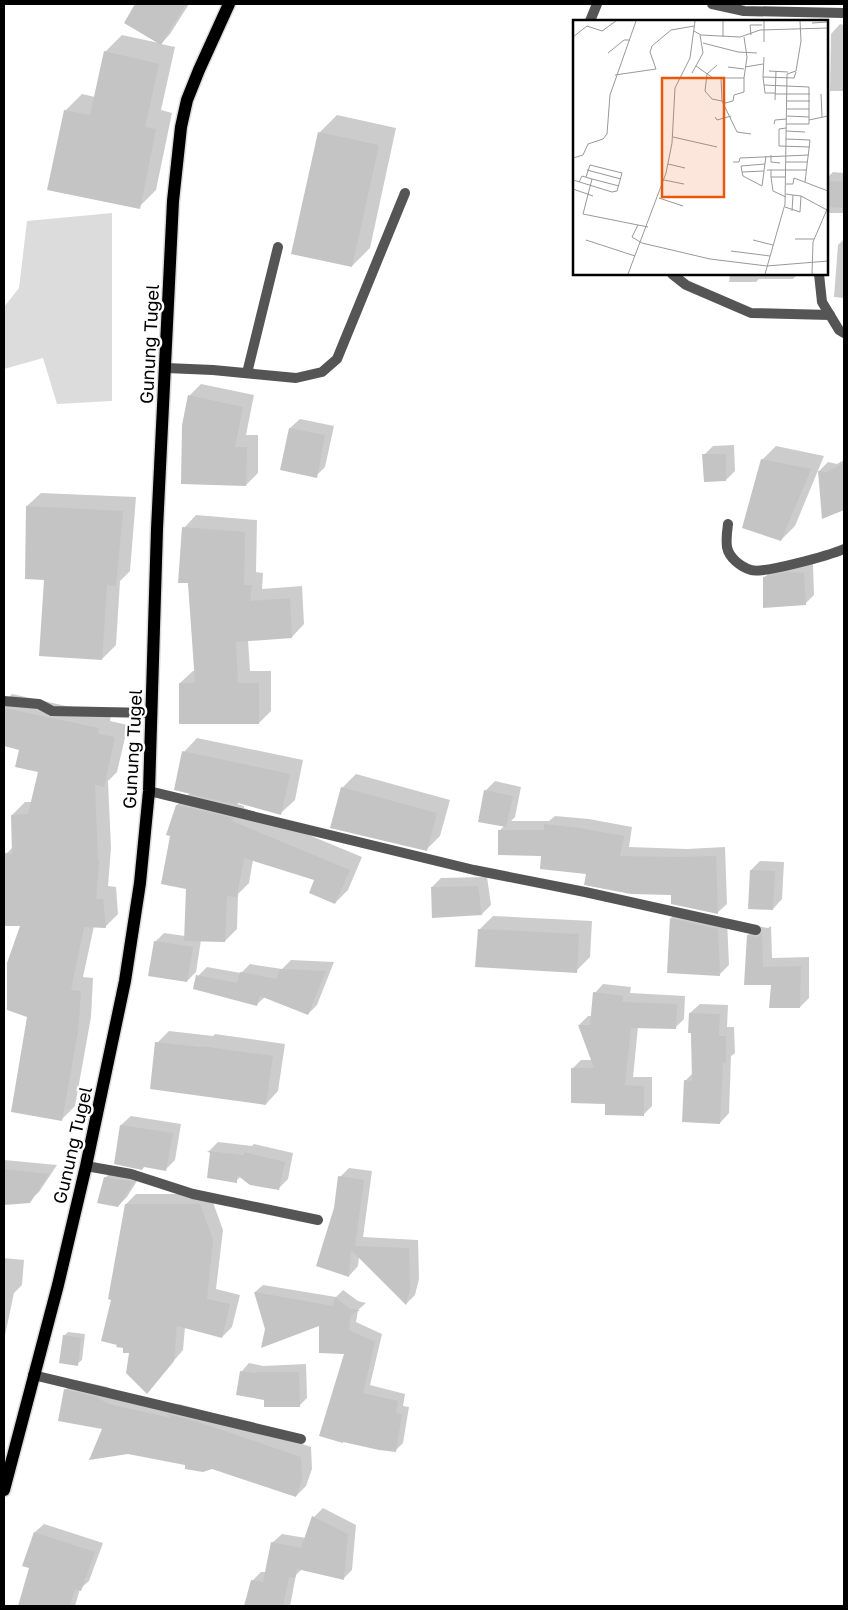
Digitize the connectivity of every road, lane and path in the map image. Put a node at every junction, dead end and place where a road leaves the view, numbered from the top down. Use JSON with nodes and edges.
{"nodes":[{"id":1,"x":229,"y":4,"type":"edge"},
{"id":2,"x":597,"y":4,"type":"edge"},
{"id":3,"x":712,"y":4,"type":"edge"},
{"id":4,"x":844,"y":13,"type":"edge"},
{"id":5,"x":804,"y":17,"type":"edge"},
{"id":6,"x":590,"y":20,"type":"edge"},
{"id":7,"x":406,"y":193,"type":"dead end"},
{"id":8,"x":278,"y":247,"type":"dead end"},
{"id":9,"x":673,"y":275,"type":"edge"},
{"id":10,"x":819,"y":275,"type":"edge"},
{"id":11,"x":830,"y":315,"type":"junction"},
{"id":12,"x":844,"y":333,"type":"edge"},
{"id":13,"x":166,"y":368,"type":"junction"},
{"id":14,"x":247,"y":373,"type":"junction"},
{"id":15,"x":728,"y":524,"type":"dead end"},
{"id":16,"x":844,"y":549,"type":"edge"},
{"id":17,"x":4,"y":701,"type":"edge"},
{"id":18,"x":152,"y":713,"type":"junction"},
{"id":19,"x":149,"y":791,"type":"junction"},
{"id":20,"x":756,"y":930,"type":"dead end"},
{"id":21,"x":86,"y":1166,"type":"junction"},
{"id":22,"x":318,"y":1220,"type":"dead end"},
{"id":23,"x":33,"y":1375,"type":"junction"},
{"id":24,"x":301,"y":1438,"type":"dead end"},
{"id":25,"x":4,"y":1490,"type":"edge"}],
"edges":[{"from":1,"to":13,"type":"main road","name":"Gunung Tugel"},
{"from":2,"to":6,"type":"street"},
{"from":3,"to":5,"type":"street"},
{"from":4,"to":5,"type":"street"},
{"from":7,"to":14,"type":"street"},
{"from":8,"to":14,"type":"street"},
{"from":9,"to":11,"type":"street"},
{"from":10,"to":11,"type":"street"},
{"from":11,"to":12,"type":"street"},
{"from":13,"to":14,"type":"street"},
{"from":13,"to":18,"type":"main road","name":"Gunung Tugel"},
{"from":15,"to":16,"type":"street"},
{"from":17,"to":18,"type":"street"},
{"from":18,"to":19,"type":"main road","name":"Gunung Tugel"},
{"from":19,"to":20,"type":"street"},
{"from":19,"to":21,"type":"main road","name":"Gunung Tugel"},
{"from":21,"to":22,"type":"street"},
{"from":21,"to":23,"type":"main road","name":"Gunung Tugel"},
{"from":23,"to":24,"type":"street"},
{"from":23,"to":25,"type":"main road","name":"Gunung Tugel"}]}
